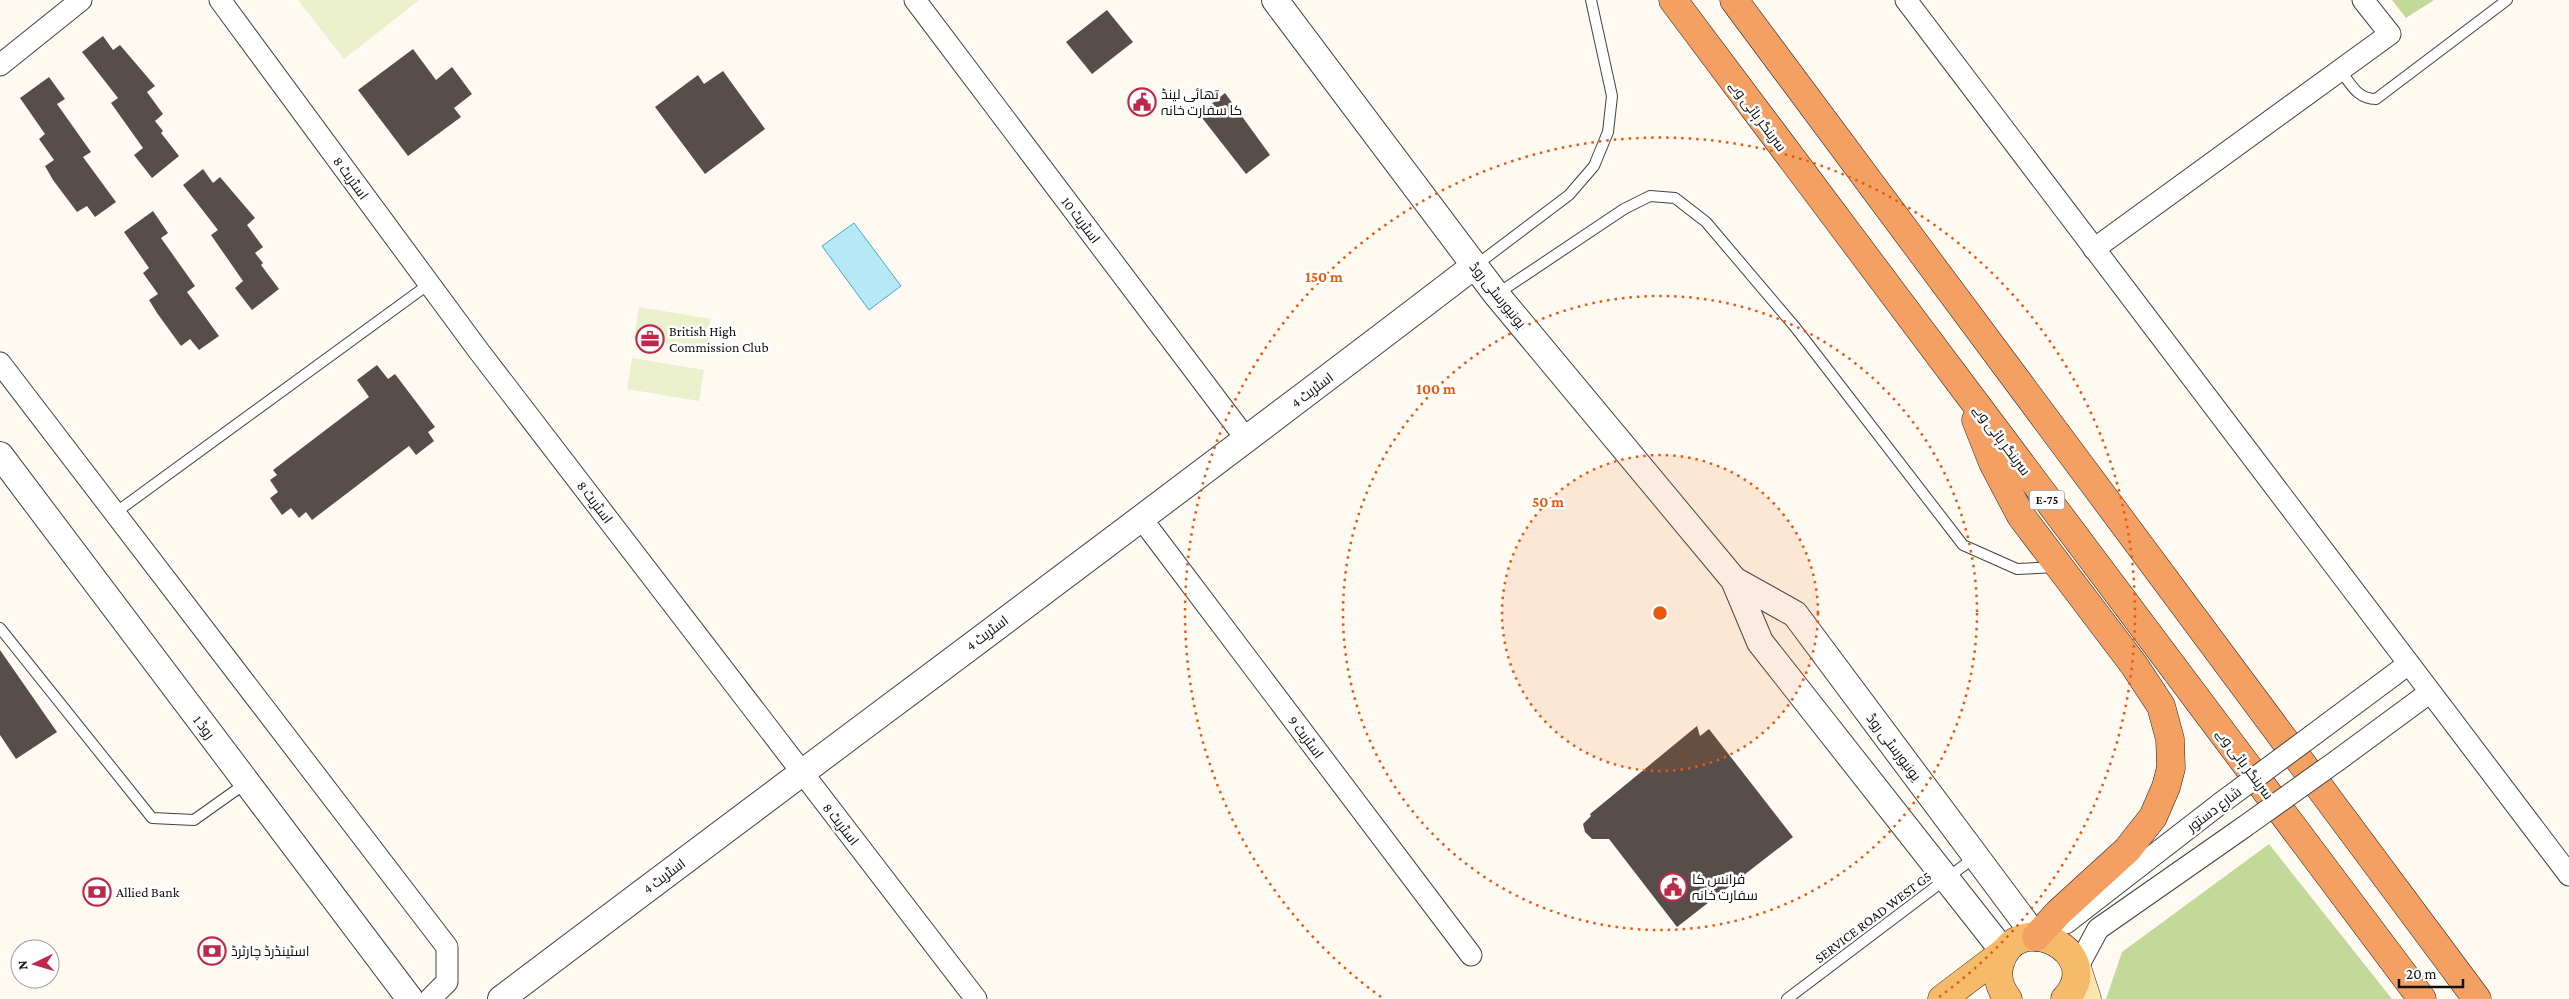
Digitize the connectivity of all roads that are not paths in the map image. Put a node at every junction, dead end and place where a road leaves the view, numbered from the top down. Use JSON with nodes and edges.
{"nodes":[{"id":1,"x":81,"y":0,"type":"edge"},
{"id":2,"x":220,"y":0,"type":"edge"},
{"id":3,"x":915,"y":0,"type":"edge"},
{"id":4,"x":1275,"y":0,"type":"edge"},
{"id":5,"x":1591,"y":0,"type":"edge"},
{"id":6,"x":1673,"y":0,"type":"edge"},
{"id":7,"x":1734,"y":0,"type":"edge"},
{"id":8,"x":1906,"y":0,"type":"edge"},
{"id":9,"x":2363,"y":0,"type":"edge"},
{"id":10,"x":2508,"y":0,"type":"edge"},
{"id":11,"x":0,"y":65,"type":"edge"},
{"id":12,"x":2340,"y":70,"type":"junction"},
{"id":13,"x":2094,"y":249,"type":"junction"},
{"id":14,"x":1474,"y":266,"type":"junction"},
{"id":15,"x":429,"y":284,"type":"junction"},
{"id":16,"x":1496,"y":294,"type":"junction"},
{"id":17,"x":0,"y":363,"type":"edge"},
{"id":18,"x":1966,"y":391,"type":"junction"},
{"id":19,"x":1246,"y":440,"type":"junction"},
{"id":20,"x":5,"y":467,"type":"edge"},
{"id":21,"x":115,"y":513,"type":"junction"},
{"id":22,"x":1140,"y":518,"type":"junction"},
{"id":23,"x":2059,"y":566,"type":"junction"},
{"id":24,"x":1734,"y":580,"type":"junction"},
{"id":25,"x":0,"y":628,"type":"edge"},
{"id":26,"x":2407,"y":665,"type":"junction"},
{"id":27,"x":2429,"y":693,"type":"junction"},
{"id":28,"x":801,"y":772,"type":"junction"},
{"id":29,"x":246,"y":783,"type":"junction"},
{"id":30,"x":1976,"y":857,"type":"junction"},
{"id":31,"x":2569,"y":875,"type":"edge"},
{"id":32,"x":1945,"y":880,"type":"junction"},
{"id":33,"x":2042,"y":938,"type":"junction"},
{"id":34,"x":2004,"y":952,"type":"junction"},
{"id":35,"x":1471,"y":956,"type":"dead end"},
{"id":36,"x":2076,"y":968,"type":"junction"},
{"id":37,"x":410,"y":999,"type":"edge"},
{"id":38,"x":430,"y":999,"type":"edge"},
{"id":39,"x":501,"y":999,"type":"edge"},
{"id":40,"x":976,"y":999,"type":"edge"},
{"id":41,"x":1787,"y":999,"type":"edge"},
{"id":42,"x":1942,"y":999,"type":"edge"},
{"id":43,"x":2008,"y":999,"type":"edge"},
{"id":44,"x":2065,"y":999,"type":"edge"},
{"id":45,"x":2088,"y":999,"type":"edge"},
{"id":46,"x":2422,"y":999,"type":"edge"},
{"id":47,"x":2477,"y":999,"type":"edge"}],
"edges":[{"from":1,"to":11,"type":"street"},
{"from":2,"to":15,"type":"street","name":"اسٹریٹ 8"},
{"from":3,"to":19,"type":"street","name":"اسٹریٹ 10"},
{"from":4,"to":14,"type":"street","name":"یونیورسٹی روڈ"},
{"from":5,"to":14,"type":"lane"},
{"from":6,"to":18,"type":"highway","name":"سرینگر ہائی وے","number":"E-75"},
{"from":7,"to":47,"type":"highway"},
{"from":8,"to":13,"type":"street"},
{"from":9,"to":12,"type":"street"},
{"from":10,"to":12,"type":"lane"},
{"from":12,"to":13,"type":"street"},
{"from":13,"to":26,"type":"street"},
{"from":14,"to":16,"type":"street","name":"یونیورسٹی روڈ"},
{"from":14,"to":19,"type":"street","name":"اسٹریٹ 4"},
{"from":15,"to":21,"type":"lane"},
{"from":15,"to":28,"type":"street","name":"اسٹریٹ 8"},
{"from":16,"to":23,"type":"lane"},
{"from":16,"to":24,"type":"street","name":"یونیورسٹی روڈ"},
{"from":17,"to":21,"type":"street"},
{"from":18,"to":23,"type":"highway"},
{"from":18,"to":46,"type":"highway","name":"سرینگر ہائی وے","number":"E-75"},
{"from":19,"to":22,"type":"street","name":"اسٹریٹ 4"},
{"from":20,"to":29,"type":"street","name":"روڈ 1"},
{"from":21,"to":38,"type":"street"},
{"from":22,"to":28,"type":"street","name":"اسٹریٹ 4"},
{"from":22,"to":35,"type":"street","name":"اسٹریٹ 9"},
{"from":23,"to":33,"type":"highway"},
{"from":24,"to":30,"type":"street","name":"یونیورسٹی روڈ"},
{"from":24,"to":32,"type":"street","name":"یونیورسٹی روڈ"},
{"from":25,"to":29,"type":"lane"},
{"from":26,"to":27,"type":"street"},
{"from":26,"to":33,"type":"street","name":"شارع دستور","bridge":true},
{"from":27,"to":31,"type":"street"},
{"from":27,"to":36,"type":"street","bridge":true},
{"from":28,"to":39,"type":"street","name":"اسٹریٹ 4"},
{"from":28,"to":40,"type":"street","name":"اسٹریٹ 8"},
{"from":29,"to":37,"type":"street","name":"روڈ 1"},
{"from":30,"to":32,"type":"lane","name":"SERVICE ROAD WEST G5"},
{"from":30,"to":33,"type":"street","name":"یونیورسٹی روڈ"},
{"from":32,"to":34,"type":"street","name":"یونیورسٹی روڈ"},
{"from":32,"to":41,"type":"lane","name":"SERVICE ROAD WEST G5"},
{"from":33,"to":34,"type":"main road"},
{"from":33,"to":36,"type":"main road"},
{"from":34,"to":42,"type":"main road"},
{"from":34,"to":43,"type":"main road"},
{"from":36,"to":44,"type":"main road"},
{"from":36,"to":45,"type":"main road"}]}
